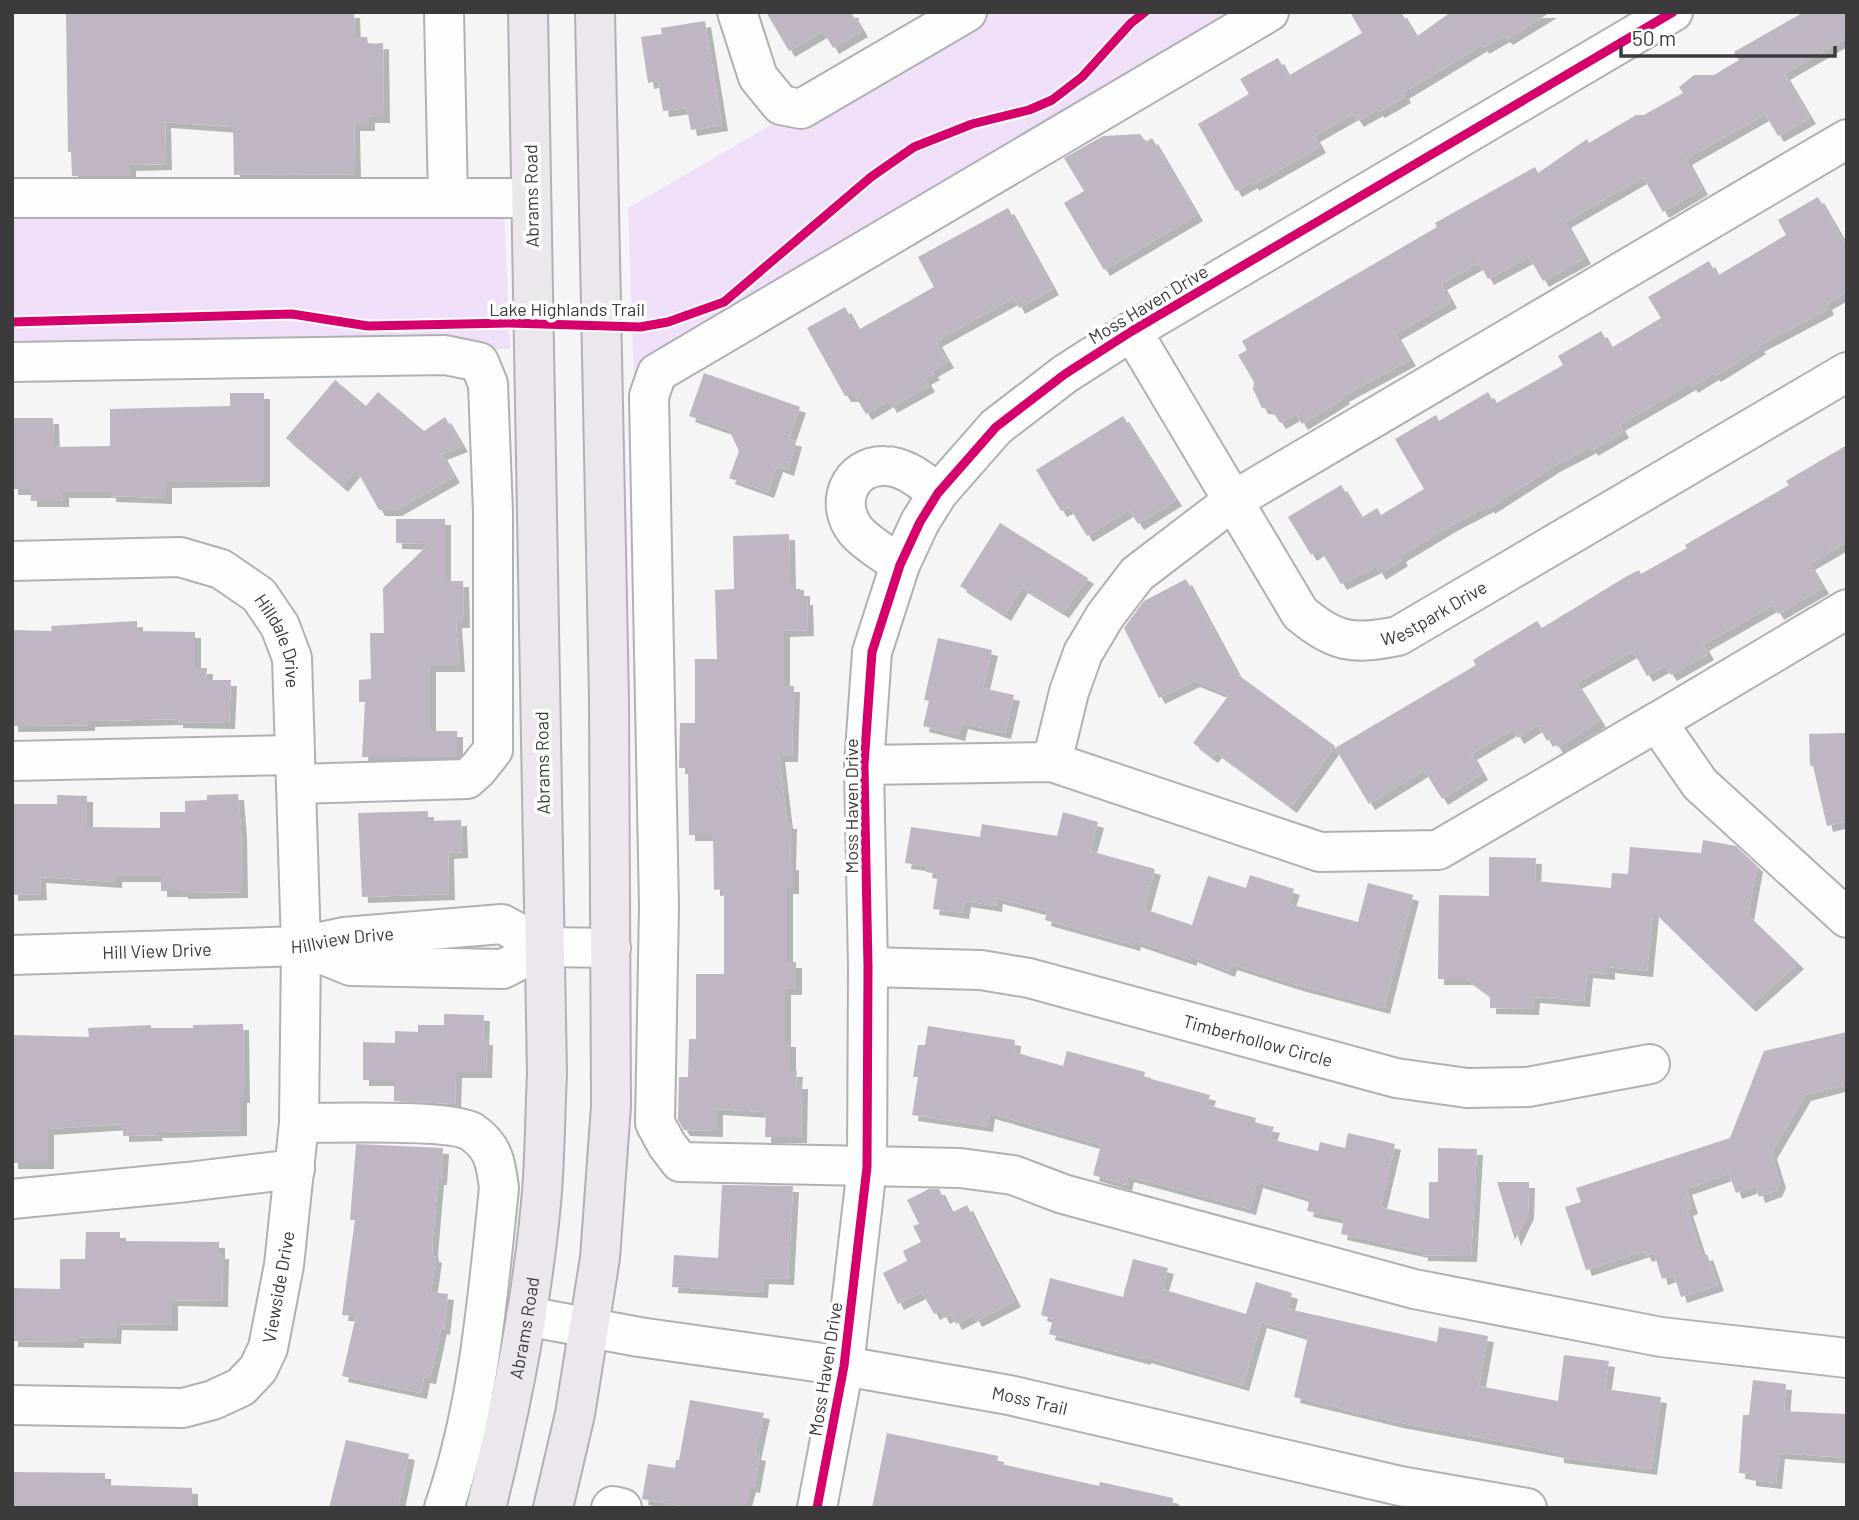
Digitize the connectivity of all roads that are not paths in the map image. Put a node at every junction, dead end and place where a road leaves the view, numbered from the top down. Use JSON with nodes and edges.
{"nodes":[{"id":1,"x":444,"y":12,"type":"edge"},
{"id":2,"x":528,"y":12,"type":"edge"},
{"id":3,"x":595,"y":12,"type":"edge"},
{"id":4,"x":737,"y":12,"type":"edge"},
{"id":5,"x":967,"y":12,"type":"edge"},
{"id":6,"x":1269,"y":12,"type":"edge"},
{"id":7,"x":1673,"y":12,"type":"edge"},
{"id":8,"x":1847,"y":139,"type":"edge"},
{"id":9,"x":12,"y":198,"type":"edge"},
{"id":10,"x":448,"y":198,"type":"junction"},
{"id":11,"x":531,"y":198,"type":"junction"},
{"id":12,"x":1132,"y":331,"type":"junction"},
{"id":13,"x":12,"y":362,"type":"edge"},
{"id":14,"x":1847,"y":372,"type":"edge"},
{"id":15,"x":938,"y":493,"type":"junction"},
{"id":16,"x":1234,"y":500,"type":"junction"},
{"id":17,"x":12,"y":561,"type":"edge"},
{"id":18,"x":900,"y":565,"type":"junction"},
{"id":19,"x":1847,"y":609,"type":"edge"},
{"id":20,"x":1657,"y":722,"type":"junction"},
{"id":21,"x":12,"y":761,"type":"edge"},
{"id":22,"x":1052,"y":762,"type":"junction"},
{"id":23,"x":864,"y":765,"type":"junction"},
{"id":24,"x":295,"y":770,"type":"junction"},
{"id":25,"x":1847,"y":918,"type":"edge"},
{"id":26,"x":301,"y":946,"type":"junction"},
{"id":27,"x":545,"y":947,"type":"junction"},
{"id":28,"x":611,"y":948,"type":"junction"},
{"id":29,"x":12,"y":955,"type":"edge"},
{"id":30,"x":868,"y":967,"type":"junction"},
{"id":31,"x":1650,"y":1064,"type":"dead end"},
{"id":32,"x":299,"y":1123,"type":"junction"},
{"id":33,"x":867,"y":1167,"type":"junction"},
{"id":34,"x":295,"y":1169,"type":"junction"},
{"id":35,"x":12,"y":1199,"type":"edge"},
{"id":36,"x":526,"y":1316,"type":"junction"},
{"id":37,"x":590,"y":1328,"type":"junction"},
{"id":38,"x":1847,"y":1358,"type":"edge"},
{"id":39,"x":844,"y":1366,"type":"junction"},
{"id":40,"x":12,"y":1405,"type":"edge"},
{"id":41,"x":444,"y":1508,"type":"edge"},
{"id":42,"x":486,"y":1508,"type":"edge"},
{"id":43,"x":553,"y":1508,"type":"edge"},
{"id":44,"x":611,"y":1508,"type":"edge"},
{"id":45,"x":621,"y":1508,"type":"edge"},
{"id":46,"x":817,"y":1508,"type":"edge"},
{"id":47,"x":1528,"y":1508,"type":"edge"}],
"edges":[{"from":1,"to":10,"type":"street"},
{"from":2,"to":11,"type":"main road","name":"Abrams Road"},
{"from":3,"to":28,"type":"main road"},
{"from":4,"to":5,"type":"street"},
{"from":6,"to":33,"type":"street"},
{"from":7,"to":12,"type":"street","name":"Moss Haven Drive"},
{"from":8,"to":16,"type":"street"},
{"from":9,"to":10,"type":"street"},
{"from":10,"to":11,"type":"street"},
{"from":11,"to":27,"type":"main road","name":"Abrams Road"},
{"from":12,"to":15,"type":"street","name":"Moss Haven Drive"},
{"from":12,"to":16,"type":"street","name":"Westpark Drive"},
{"from":13,"to":24,"type":"street"},
{"from":14,"to":16,"type":"street","name":"Westpark Drive"},
{"from":15,"to":18,"type":"street","name":"Moss Haven Drive"},
{"from":15,"to":18,"type":"street"},
{"from":16,"to":22,"type":"street"},
{"from":17,"to":24,"type":"street","name":"Hilldale Drive"},
{"from":18,"to":23,"type":"street","name":"Moss Haven Drive"},
{"from":19,"to":20,"type":"street"},
{"from":20,"to":22,"type":"street"},
{"from":20,"to":25,"type":"street"},
{"from":21,"to":24,"type":"street"},
{"from":22,"to":23,"type":"street"},
{"from":23,"to":30,"type":"street","name":"Moss Haven Drive"},
{"from":24,"to":26,"type":"street","name":"Hilldale Drive"},
{"from":26,"to":27,"type":"street","name":"Hillview Drive"},
{"from":26,"to":29,"type":"street","name":"Hill View Drive"},
{"from":26,"to":32,"type":"street","name":"Viewside Drive"},
{"from":27,"to":28,"type":"street","name":"Hillview Drive"},
{"from":27,"to":36,"type":"main road","name":"Abrams Road"},
{"from":28,"to":37,"type":"main road"},
{"from":30,"to":31,"type":"street","name":"Timberhollow Circle"},
{"from":30,"to":33,"type":"street","name":"Moss Haven Drive"},
{"from":32,"to":34,"type":"street","name":"Viewside Drive"},
{"from":32,"to":41,"type":"street"},
{"from":33,"to":38,"type":"street"},
{"from":33,"to":39,"type":"street","name":"Moss Haven Drive"},
{"from":34,"to":35,"type":"street"},
{"from":34,"to":40,"type":"street","name":"Viewside Drive"},
{"from":36,"to":37,"type":"street","name":"Moss Trail"},
{"from":36,"to":42,"type":"main road","name":"Abrams Road"},
{"from":37,"to":39,"type":"street","name":"Moss Trail"},
{"from":37,"to":43,"type":"main road"},
{"from":39,"to":46,"type":"street","name":"Moss Haven Drive"},
{"from":39,"to":47,"type":"street","name":"Moss Trail"},
{"from":44,"to":45,"type":"street"}]}
